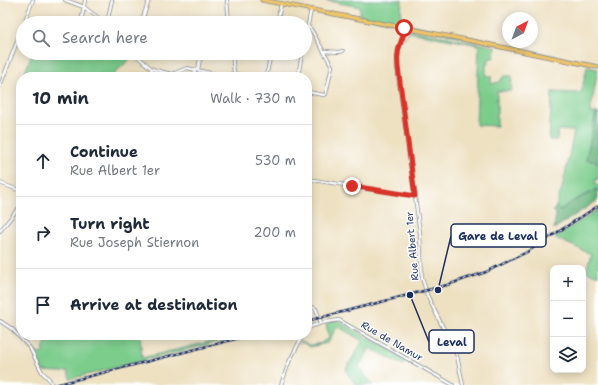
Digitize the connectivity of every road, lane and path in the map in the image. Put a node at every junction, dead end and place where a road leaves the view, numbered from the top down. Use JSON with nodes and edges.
{"nodes":[{"id":1,"x":33,"y":0,"type":"edge"},
{"id":2,"x":65,"y":0,"type":"edge"},
{"id":3,"x":85,"y":0,"type":"edge"},
{"id":4,"x":112,"y":0,"type":"edge"},
{"id":5,"x":149,"y":0,"type":"edge"},
{"id":6,"x":226,"y":0,"type":"edge"},
{"id":7,"x":262,"y":0,"type":"edge"},
{"id":8,"x":281,"y":4,"type":"junction"},
{"id":9,"x":84,"y":7,"type":"junction"},
{"id":10,"x":311,"y":10,"type":"junction"},
{"id":11,"x":27,"y":16,"type":"edge"},
{"id":12,"x":82,"y":16,"type":"edge"},
{"id":13,"x":96,"y":16,"type":"edge"},
{"id":14,"x":108,"y":16,"type":"edge"},
{"id":15,"x":143,"y":16,"type":"edge"},
{"id":16,"x":228,"y":16,"type":"edge"},
{"id":17,"x":278,"y":16,"type":"edge"},
{"id":18,"x":310,"y":16,"type":"edge"},
{"id":19,"x":405,"y":28,"type":"junction"},
{"id":20,"x":312,"y":33,"type":"edge"},
{"id":21,"x":16,"y":45,"type":"edge"},
{"id":22,"x":323,"y":51,"type":"junction"},
{"id":23,"x":343,"y":51,"type":"dead end"},
{"id":24,"x":142,"y":60,"type":"edge"},
{"id":25,"x":199,"y":60,"type":"edge"},
{"id":26,"x":233,"y":60,"type":"edge"},
{"id":27,"x":270,"y":60,"type":"edge"},
{"id":28,"x":301,"y":60,"type":"edge"},
{"id":29,"x":598,"y":68,"type":"edge"},
{"id":30,"x":152,"y":69,"type":"junction"},
{"id":31,"x":197,"y":70,"type":"junction"},
{"id":32,"x":150,"y":72,"type":"edge"},
{"id":33,"x":165,"y":72,"type":"edge"},
{"id":34,"x":177,"y":72,"type":"edge"},
{"id":35,"x":206,"y":72,"type":"edge"},
{"id":36,"x":234,"y":72,"type":"edge"},
{"id":37,"x":267,"y":72,"type":"edge"},
{"id":38,"x":299,"y":72,"type":"edge"},
{"id":39,"x":0,"y":86,"type":"edge"},
{"id":40,"x":312,"y":93,"type":"edge"},
{"id":41,"x":312,"y":180,"type":"edge"},
{"id":42,"x":0,"y":183,"type":"edge"},
{"id":43,"x":16,"y":189,"type":"edge"},
{"id":44,"x":415,"y":196,"type":"junction"},
{"id":45,"x":16,"y":211,"type":"edge"},
{"id":46,"x":0,"y":231,"type":"edge"},
{"id":47,"x":312,"y":307,"type":"edge"},
{"id":48,"x":0,"y":321,"type":"edge"},
{"id":49,"x":320,"y":323,"type":"junction"},
{"id":50,"x":312,"y":326,"type":"edge"},
{"id":51,"x":16,"y":333,"type":"edge"},
{"id":52,"x":22,"y":340,"type":"edge"},
{"id":53,"x":300,"y":340,"type":"edge"},
{"id":54,"x":52,"y":384,"type":"edge"},
{"id":55,"x":280,"y":385,"type":"edge"},
{"id":56,"x":453,"y":385,"type":"edge"},
{"id":57,"x":463,"y":385,"type":"edge"}],
"edges":[{"from":1,"to":11,"type":"street"},
{"from":2,"to":9,"type":"street"},
{"from":3,"to":9,"type":"street"},
{"from":4,"to":14,"type":"street"},
{"from":5,"to":15,"type":"street"},
{"from":6,"to":16,"type":"street"},
{"from":7,"to":8,"type":"main road"},
{"from":8,"to":10,"type":"main road"},
{"from":8,"to":17,"type":"street"},
{"from":9,"to":12,"type":"street"},
{"from":9,"to":13,"type":"street"},
{"from":10,"to":18,"type":"street"},
{"from":10,"to":19,"type":"main road"},
{"from":19,"to":29,"type":"main road"},
{"from":19,"to":44,"type":"street","name":"Rue Albert 1er"},
{"from":20,"to":22,"type":"street"},
{"from":21,"to":39,"type":"street"},
{"from":22,"to":23,"type":"street"},
{"from":22,"to":40,"type":"street"},
{"from":24,"to":30,"type":"street"},
{"from":25,"to":31,"type":"street"},
{"from":26,"to":36,"type":"street"},
{"from":27,"to":37,"type":"street"},
{"from":28,"to":38,"type":"street"},
{"from":30,"to":32,"type":"street"},
{"from":30,"to":33,"type":"street"},
{"from":31,"to":34,"type":"street"},
{"from":31,"to":35,"type":"street"},
{"from":41,"to":44,"type":"street"},
{"from":42,"to":43,"type":"street"},
{"from":44,"to":57,"type":"street","name":"Rue Albert 1er"},
{"from":45,"to":46,"type":"street"},
{"from":47,"to":49,"type":"street"},
{"from":48,"to":51,"type":"street"},
{"from":49,"to":50,"type":"street","name":"Rue de Namur"},
{"from":49,"to":56,"type":"street","name":"Rue de Namur"},
{"from":52,"to":54,"type":"street"},
{"from":53,"to":55,"type":"street"}]}
